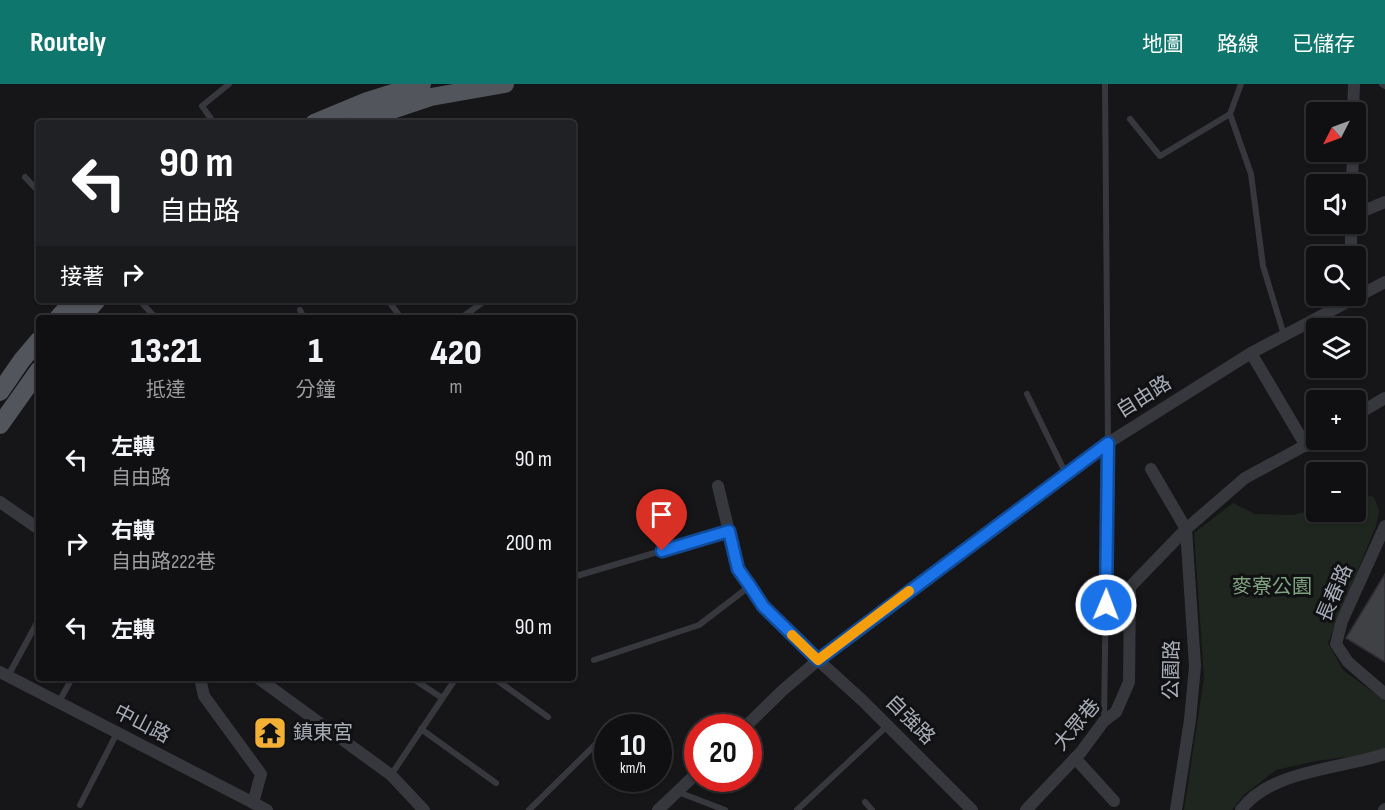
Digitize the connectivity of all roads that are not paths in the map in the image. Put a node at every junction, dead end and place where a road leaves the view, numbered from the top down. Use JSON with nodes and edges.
{"nodes":[{"id":1,"x":229,"y":84,"type":"edge"},
{"id":2,"x":422,"y":84,"type":"edge"},
{"id":3,"x":505,"y":84,"type":"edge"},
{"id":4,"x":1105,"y":84,"type":"edge"},
{"id":5,"x":1241,"y":84,"type":"edge"},
{"id":6,"x":1354,"y":84,"type":"edge"},
{"id":7,"x":1353,"y":102,"type":"edge"},
{"id":8,"x":1230,"y":114,"type":"junction"},
{"id":9,"x":1130,"y":119,"type":"dead end"},
{"id":10,"x":212,"y":120,"type":"edge"},
{"id":11,"x":321,"y":120,"type":"edge"},
{"id":12,"x":362,"y":120,"type":"edge"},
{"id":13,"x":25,"y":177,"type":"dead end"},
{"id":14,"x":36,"y":189,"type":"edge"},
{"id":15,"x":1385,"y":202,"type":"edge"},
{"id":16,"x":1366,"y":210,"type":"edge"},
{"id":17,"x":1385,"y":282,"type":"edge"},
{"id":18,"x":1366,"y":291,"type":"edge"},
{"id":19,"x":71,"y":303,"type":"edge"},
{"id":20,"x":94,"y":303,"type":"edge"},
{"id":21,"x":143,"y":303,"type":"edge"},
{"id":22,"x":482,"y":303,"type":"edge"},
{"id":23,"x":1337,"y":306,"type":"edge"},
{"id":24,"x":300,"y":310,"type":"dead end"},
{"id":25,"x":61,"y":315,"type":"edge"},
{"id":26,"x":84,"y":315,"type":"edge"},
{"id":27,"x":153,"y":315,"type":"edge"},
{"id":28,"x":302,"y":315,"type":"edge"},
{"id":29,"x":465,"y":315,"type":"edge"},
{"id":30,"x":1284,"y":335,"type":"junction"},
{"id":31,"x":36,"y":344,"type":"edge"},
{"id":32,"x":1251,"y":352,"type":"junction"},
{"id":33,"x":36,"y":374,"type":"edge"},
{"id":34,"x":0,"y":392,"type":"edge"},
{"id":35,"x":1027,"y":393,"type":"dead end"},
{"id":36,"x":1385,"y":398,"type":"edge"},
{"id":37,"x":1366,"y":409,"type":"edge"},
{"id":38,"x":0,"y":425,"type":"edge"},
{"id":39,"x":1306,"y":434,"type":"edge"},
{"id":40,"x":1108,"y":443,"type":"junction"},
{"id":41,"x":1306,"y":446,"type":"edge"},
{"id":42,"x":1151,"y":469,"type":"dead end"},
{"id":43,"x":1067,"y":474,"type":"junction"},
{"id":44,"x":718,"y":486,"type":"dead end"},
{"id":45,"x":0,"y":502,"type":"edge"},
{"id":46,"x":1385,"y":526,"type":"edge"},
{"id":47,"x":36,"y":527,"type":"edge"},
{"id":48,"x":1186,"y":529,"type":"junction"},
{"id":49,"x":729,"y":531,"type":"junction"},
{"id":50,"x":576,"y":576,"type":"edge"},
{"id":51,"x":750,"y":586,"type":"junction"},
{"id":52,"x":36,"y":624,"type":"edge"},
{"id":53,"x":594,"y":660,"type":"dead end"},
{"id":54,"x":818,"y":660,"type":"junction"},
{"id":55,"x":4,"y":674,"type":"edge"},
{"id":56,"x":70,"y":681,"type":"edge"},
{"id":57,"x":201,"y":681,"type":"edge"},
{"id":58,"x":262,"y":681,"type":"edge"},
{"id":59,"x":416,"y":681,"type":"edge"},
{"id":60,"x":454,"y":681,"type":"edge"},
{"id":61,"x":498,"y":681,"type":"edge"},
{"id":62,"x":1385,"y":694,"type":"edge"},
{"id":63,"x":442,"y":698,"type":"junction"},
{"id":64,"x":58,"y":703,"type":"junction"},
{"id":65,"x":759,"y":714,"type":"edge"},
{"id":66,"x":548,"y":717,"type":"dead end"},
{"id":67,"x":1104,"y":721,"type":"junction"},
{"id":68,"x":887,"y":726,"type":"junction"},
{"id":69,"x":421,"y":729,"type":"junction"},
{"id":70,"x":117,"y":733,"type":"junction"},
{"id":71,"x":594,"y":746,"type":"edge"},
{"id":72,"x":1385,"y":754,"type":"edge"},
{"id":73,"x":1075,"y":758,"type":"junction"},
{"id":74,"x":391,"y":775,"type":"junction"},
{"id":75,"x":496,"y":783,"type":"dead end"},
{"id":76,"x":684,"y":785,"type":"edge"},
{"id":77,"x":677,"y":791,"type":"junction"},
{"id":78,"x":1114,"y":801,"type":"dead end"},
{"id":79,"x":865,"y":802,"type":"dead end"},
{"id":80,"x":253,"y":803,"type":"junction"},
{"id":81,"x":80,"y":805,"type":"dead end"},
{"id":82,"x":267,"y":810,"type":"edge"},
{"id":83,"x":424,"y":810,"type":"edge"},
{"id":84,"x":530,"y":810,"type":"edge"},
{"id":85,"x":658,"y":810,"type":"edge"},
{"id":86,"x":725,"y":810,"type":"edge"},
{"id":87,"x":797,"y":810,"type":"edge"},
{"id":88,"x":872,"y":810,"type":"edge"},
{"id":89,"x":972,"y":810,"type":"edge"},
{"id":90,"x":1026,"y":810,"type":"edge"},
{"id":91,"x":1176,"y":810,"type":"edge"},
{"id":92,"x":1241,"y":810,"type":"edge"}],
"edges":[{"from":1,"to":10,"type":"lane"},
{"from":2,"to":11,"type":"main road"},
{"from":3,"to":12,"type":"main road"},
{"from":4,"to":40,"type":"lane"},
{"from":5,"to":8,"type":"lane"},
{"from":6,"to":7,"type":"street"},
{"from":8,"to":9,"type":"lane"},
{"from":8,"to":30,"type":"lane"},
{"from":13,"to":14,"type":"lane"},
{"from":15,"to":16,"type":"street"},
{"from":17,"to":18,"type":"street","name":"自由路"},
{"from":19,"to":25,"type":"main road"},
{"from":20,"to":26,"type":"main road"},
{"from":21,"to":27,"type":"lane"},
{"from":22,"to":29,"type":"lane"},
{"from":23,"to":30,"type":"street","name":"自由路"},
{"from":24,"to":28,"type":"lane"},
{"from":30,"to":32,"type":"street","name":"自由路"},
{"from":31,"to":34,"type":"main road"},
{"from":32,"to":39,"type":"street"},
{"from":32,"to":40,"type":"street","name":"自由路"},
{"from":33,"to":38,"type":"main road"},
{"from":35,"to":43,"type":"lane"},
{"from":36,"to":37,"type":"street"},
{"from":40,"to":43,"type":"street","name":"自由路"},
{"from":40,"to":67,"type":"lane"},
{"from":41,"to":48,"type":"street"},
{"from":42,"to":48,"type":"street"},
{"from":43,"to":54,"type":"street","name":"自由路"},
{"from":44,"to":49,"type":"street","name":"自強路"},
{"from":45,"to":47,"type":"street"},
{"from":46,"to":62,"type":"street","name":"長春路"},
{"from":48,"to":67,"type":"street","name":"大眾巷"},
{"from":48,"to":91,"type":"street","name":"公園路"},
{"from":49,"to":50,"type":"lane"},
{"from":49,"to":51,"type":"street","name":"自強路"},
{"from":51,"to":53,"type":"lane"},
{"from":51,"to":54,"type":"street","name":"自強路"},
{"from":52,"to":55,"type":"lane"},
{"from":54,"to":65,"type":"street","name":"自由路"},
{"from":54,"to":68,"type":"street","name":"自強路"},
{"from":55,"to":64,"type":"street","name":"中山路"},
{"from":56,"to":64,"type":"lane"},
{"from":57,"to":80,"type":"street"},
{"from":58,"to":74,"type":"street"},
{"from":59,"to":63,"type":"lane"},
{"from":60,"to":63,"type":"lane"},
{"from":61,"to":66,"type":"lane"},
{"from":63,"to":69,"type":"lane"},
{"from":64,"to":70,"type":"street","name":"中山路"},
{"from":67,"to":73,"type":"street","name":"大眾巷"},
{"from":68,"to":87,"type":"lane"},
{"from":68,"to":89,"type":"street","name":"自強路"},
{"from":69,"to":74,"type":"lane"},
{"from":69,"to":75,"type":"lane"},
{"from":70,"to":80,"type":"street","name":"中山路"},
{"from":70,"to":81,"type":"lane"},
{"from":71,"to":84,"type":"lane"},
{"from":72,"to":92,"type":"street"},
{"from":73,"to":78,"type":"street"},
{"from":73,"to":90,"type":"street","name":"大眾巷"},
{"from":74,"to":83,"type":"street"},
{"from":76,"to":77,"type":"street"},
{"from":77,"to":85,"type":"street"},
{"from":77,"to":86,"type":"lane"},
{"from":79,"to":88,"type":"lane"},
{"from":80,"to":82,"type":"street","name":"中山路"}]}
